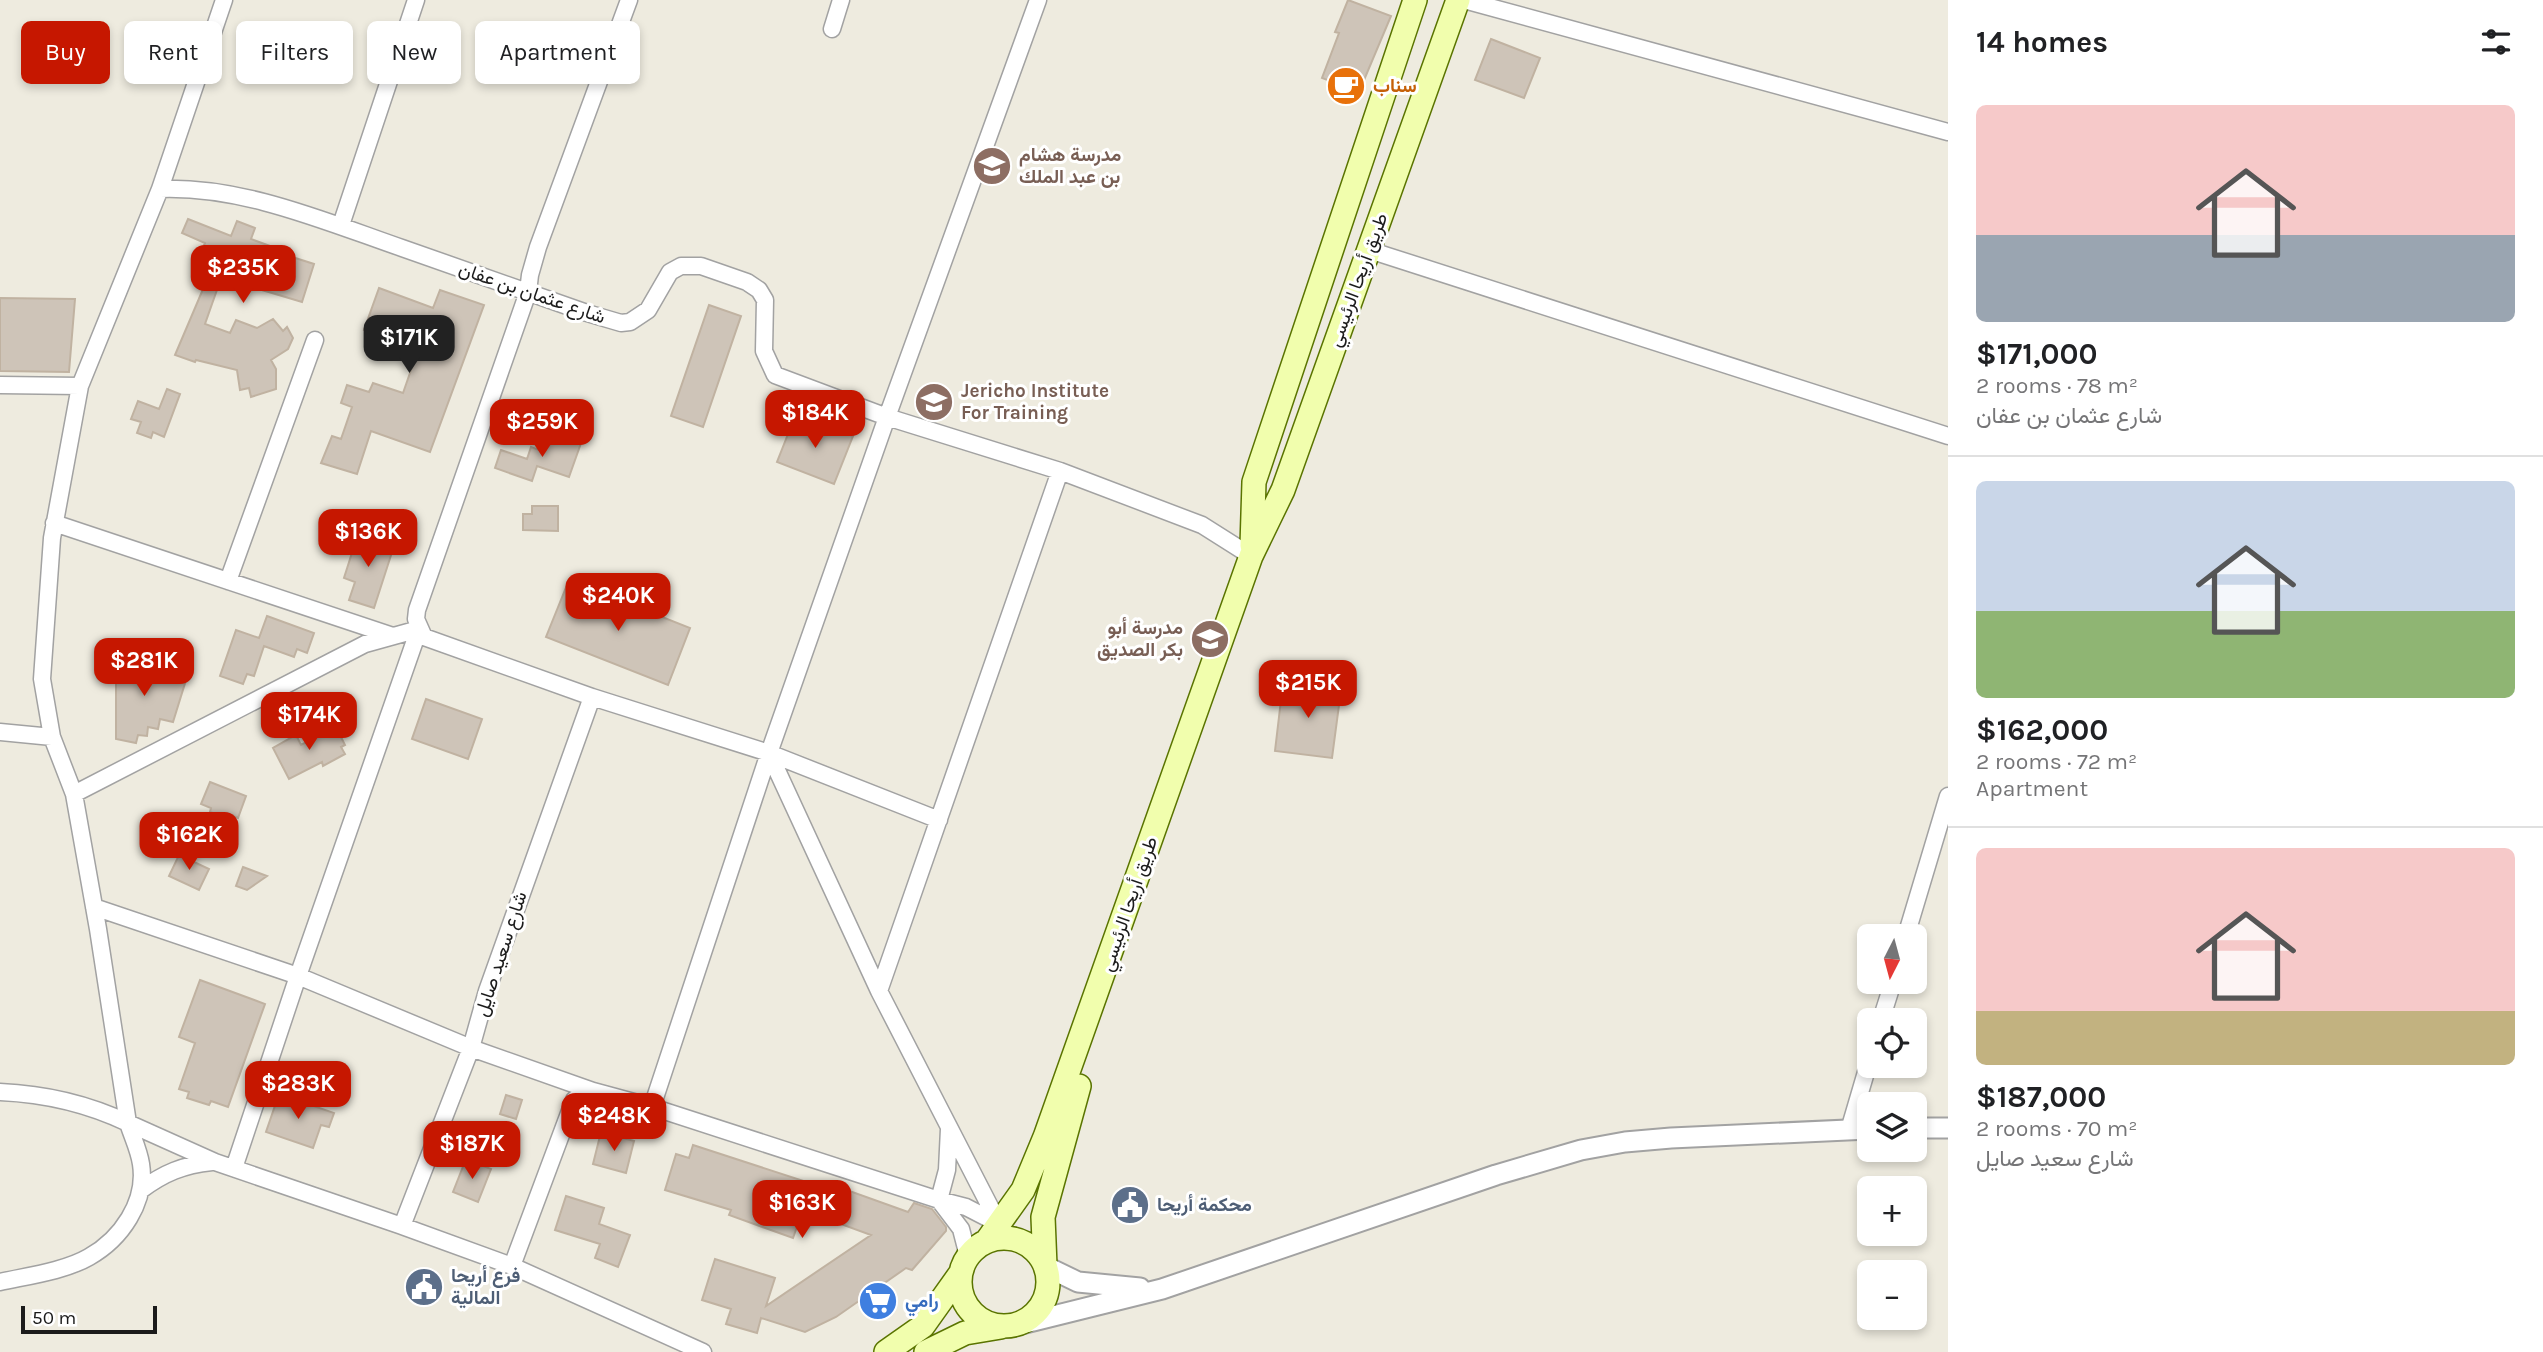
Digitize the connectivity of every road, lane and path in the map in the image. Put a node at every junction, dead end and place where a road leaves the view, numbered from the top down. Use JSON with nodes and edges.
{"nodes":[{"id":1,"x":224,"y":0,"type":"edge"},
{"id":2,"x":416,"y":0,"type":"edge"},
{"id":3,"x":629,"y":0,"type":"edge"},
{"id":4,"x":841,"y":0,"type":"edge"},
{"id":5,"x":1038,"y":0,"type":"edge"},
{"id":6,"x":1415,"y":0,"type":"edge"},
{"id":7,"x":1458,"y":0,"type":"edge"},
{"id":8,"x":1464,"y":0,"type":"edge"},
{"id":9,"x":832,"y":29,"type":"dead end"},
{"id":10,"x":1948,"y":132,"type":"edge"},
{"id":11,"x":160,"y":188,"type":"junction"},
{"id":12,"x":341,"y":225,"type":"junction"},
{"id":13,"x":1369,"y":250,"type":"junction"},
{"id":14,"x":528,"y":292,"type":"junction"},
{"id":15,"x":315,"y":340,"type":"dead end"},
{"id":16,"x":0,"y":385,"type":"edge"},
{"id":17,"x":80,"y":386,"type":"junction"},
{"id":18,"x":887,"y":417,"type":"junction"},
{"id":19,"x":1948,"y":436,"type":"edge"},
{"id":20,"x":1060,"y":471,"type":"junction"},
{"id":21,"x":54,"y":523,"type":"junction"},
{"id":22,"x":1251,"y":556,"type":"junction"},
{"id":23,"x":228,"y":581,"type":"junction"},
{"id":24,"x":419,"y":629,"type":"junction"},
{"id":25,"x":393,"y":636,"type":"junction"},
{"id":26,"x":592,"y":697,"type":"junction"},
{"id":27,"x":0,"y":732,"type":"edge"},
{"id":28,"x":52,"y":737,"type":"junction"},
{"id":29,"x":769,"y":753,"type":"junction"},
{"id":30,"x":74,"y":794,"type":"junction"},
{"id":31,"x":1948,"y":796,"type":"edge"},
{"id":32,"x":939,"y":820,"type":"junction"},
{"id":33,"x":94,"y":907,"type":"junction"},
{"id":34,"x":1910,"y":924,"type":"edge"},
{"id":35,"x":1109,"y":960,"type":"junction"},
{"id":36,"x":298,"y":976,"type":"junction"},
{"id":37,"x":879,"y":991,"type":"junction"},
{"id":38,"x":471,"y":1048,"type":"junction"},
{"id":39,"x":1864,"y":1078,"type":"edge"},
{"id":40,"x":593,"y":1091,"type":"junction"},
{"id":41,"x":0,"y":1092,"type":"edge"},
{"id":42,"x":652,"y":1107,"type":"junction"},
{"id":43,"x":128,"y":1123,"type":"junction"},
{"id":44,"x":949,"y":1126,"type":"junction"},
{"id":45,"x":1927,"y":1128,"type":"edge"},
{"id":46,"x":1948,"y":1128,"type":"edge"},
{"id":47,"x":1849,"y":1130,"type":"junction"},
{"id":48,"x":1857,"y":1130,"type":"edge"},
{"id":49,"x":215,"y":1162,"type":"junction"},
{"id":50,"x":234,"y":1168,"type":"junction"},
{"id":51,"x":141,"y":1190,"type":"junction"},
{"id":52,"x":939,"y":1200,"type":"junction"},
{"id":53,"x":402,"y":1226,"type":"junction"},
{"id":54,"x":978,"y":1249,"type":"junction"},
{"id":55,"x":512,"y":1266,"type":"junction"},
{"id":56,"x":1045,"y":1266,"type":"junction"},
{"id":57,"x":0,"y":1282,"type":"edge"},
{"id":58,"x":1162,"y":1289,"type":"junction"},
{"id":59,"x":1009,"y":1326,"type":"junction"},
{"id":60,"x":703,"y":1352,"type":"edge"},
{"id":61,"x":887,"y":1352,"type":"edge"},
{"id":62,"x":926,"y":1352,"type":"edge"}],
"edges":[{"from":1,"to":11,"type":"street"},
{"from":2,"to":12,"type":"street"},
{"from":3,"to":14,"type":"street"},
{"from":4,"to":9,"type":"street"},
{"from":5,"to":18,"type":"street"},
{"from":6,"to":22,"type":"main road","name":"طريق أريحا الرئيسي"},
{"from":7,"to":13,"type":"main road","name":"طريق أريحا الرئيسي"},
{"from":8,"to":10,"type":"street"},
{"from":11,"to":12,"type":"street","name":"شارع عثمان بن عفان"},
{"from":11,"to":17,"type":"street"},
{"from":12,"to":14,"type":"street","name":"شارع عثمان بن عفان"},
{"from":13,"to":19,"type":"street"},
{"from":13,"to":22,"type":"main road","name":"طريق أريحا الرئيسي"},
{"from":14,"to":18,"type":"street","name":"شارع عثمان بن عفان"},
{"from":14,"to":24,"type":"street"},
{"from":15,"to":23,"type":"street"},
{"from":16,"to":17,"type":"street"},
{"from":17,"to":21,"type":"street"},
{"from":18,"to":20,"type":"street"},
{"from":18,"to":29,"type":"street"},
{"from":20,"to":22,"type":"street"},
{"from":20,"to":32,"type":"street"},
{"from":21,"to":23,"type":"street"},
{"from":21,"to":28,"type":"street"},
{"from":22,"to":35,"type":"main road","name":"طريق أريحا الرئيسي"},
{"from":23,"to":25,"type":"street"},
{"from":24,"to":25,"type":"street"},
{"from":24,"to":26,"type":"street"},
{"from":24,"to":36,"type":"street"},
{"from":25,"to":30,"type":"street"},
{"from":26,"to":29,"type":"street"},
{"from":26,"to":38,"type":"street","name":"شارع سعيد صايل"},
{"from":27,"to":28,"type":"street"},
{"from":28,"to":30,"type":"street"},
{"from":29,"to":32,"type":"street"},
{"from":29,"to":37,"type":"street"},
{"from":29,"to":42,"type":"street"},
{"from":30,"to":33,"type":"street"},
{"from":31,"to":34,"type":"street"},
{"from":32,"to":37,"type":"street"},
{"from":33,"to":36,"type":"street"},
{"from":33,"to":43,"type":"street"},
{"from":35,"to":54,"type":"main road","name":"طريق أريحا الرئيسي"},
{"from":35,"to":56,"type":"main road"},
{"from":36,"to":38,"type":"street"},
{"from":36,"to":50,"type":"street"},
{"from":37,"to":44,"type":"street"},
{"from":38,"to":40,"type":"street"},
{"from":38,"to":53,"type":"street","name":"شارع سعيد صايل"},
{"from":39,"to":47,"type":"street"},
{"from":40,"to":42,"type":"street"},
{"from":40,"to":55,"type":"street"},
{"from":41,"to":43,"type":"street"},
{"from":42,"to":52,"type":"street"},
{"from":43,"to":49,"type":"street"},
{"from":43,"to":51,"type":"street"},
{"from":44,"to":52,"type":"street"},
{"from":44,"to":54,"type":"street"},
{"from":45,"to":46,"type":"street"},
{"from":47,"to":48,"type":"street"},
{"from":47,"to":58,"type":"street"},
{"from":49,"to":50,"type":"street"},
{"from":49,"to":51,"type":"street"},
{"from":50,"to":53,"type":"street"},
{"from":51,"to":57,"type":"street"},
{"from":52,"to":54,"type":"street"},
{"from":52,"to":54,"type":"street"},
{"from":53,"to":55,"type":"street"},
{"from":54,"to":56,"type":"main road"},
{"from":54,"to":59,"type":"main road"},
{"from":54,"to":61,"type":"main road","name":"طريق أريحا الرئيسي"},
{"from":55,"to":60,"type":"street"},
{"from":56,"to":58,"type":"street"},
{"from":56,"to":59,"type":"main road"},
{"from":58,"to":59,"type":"street"},
{"from":59,"to":62,"type":"main road"}]}
